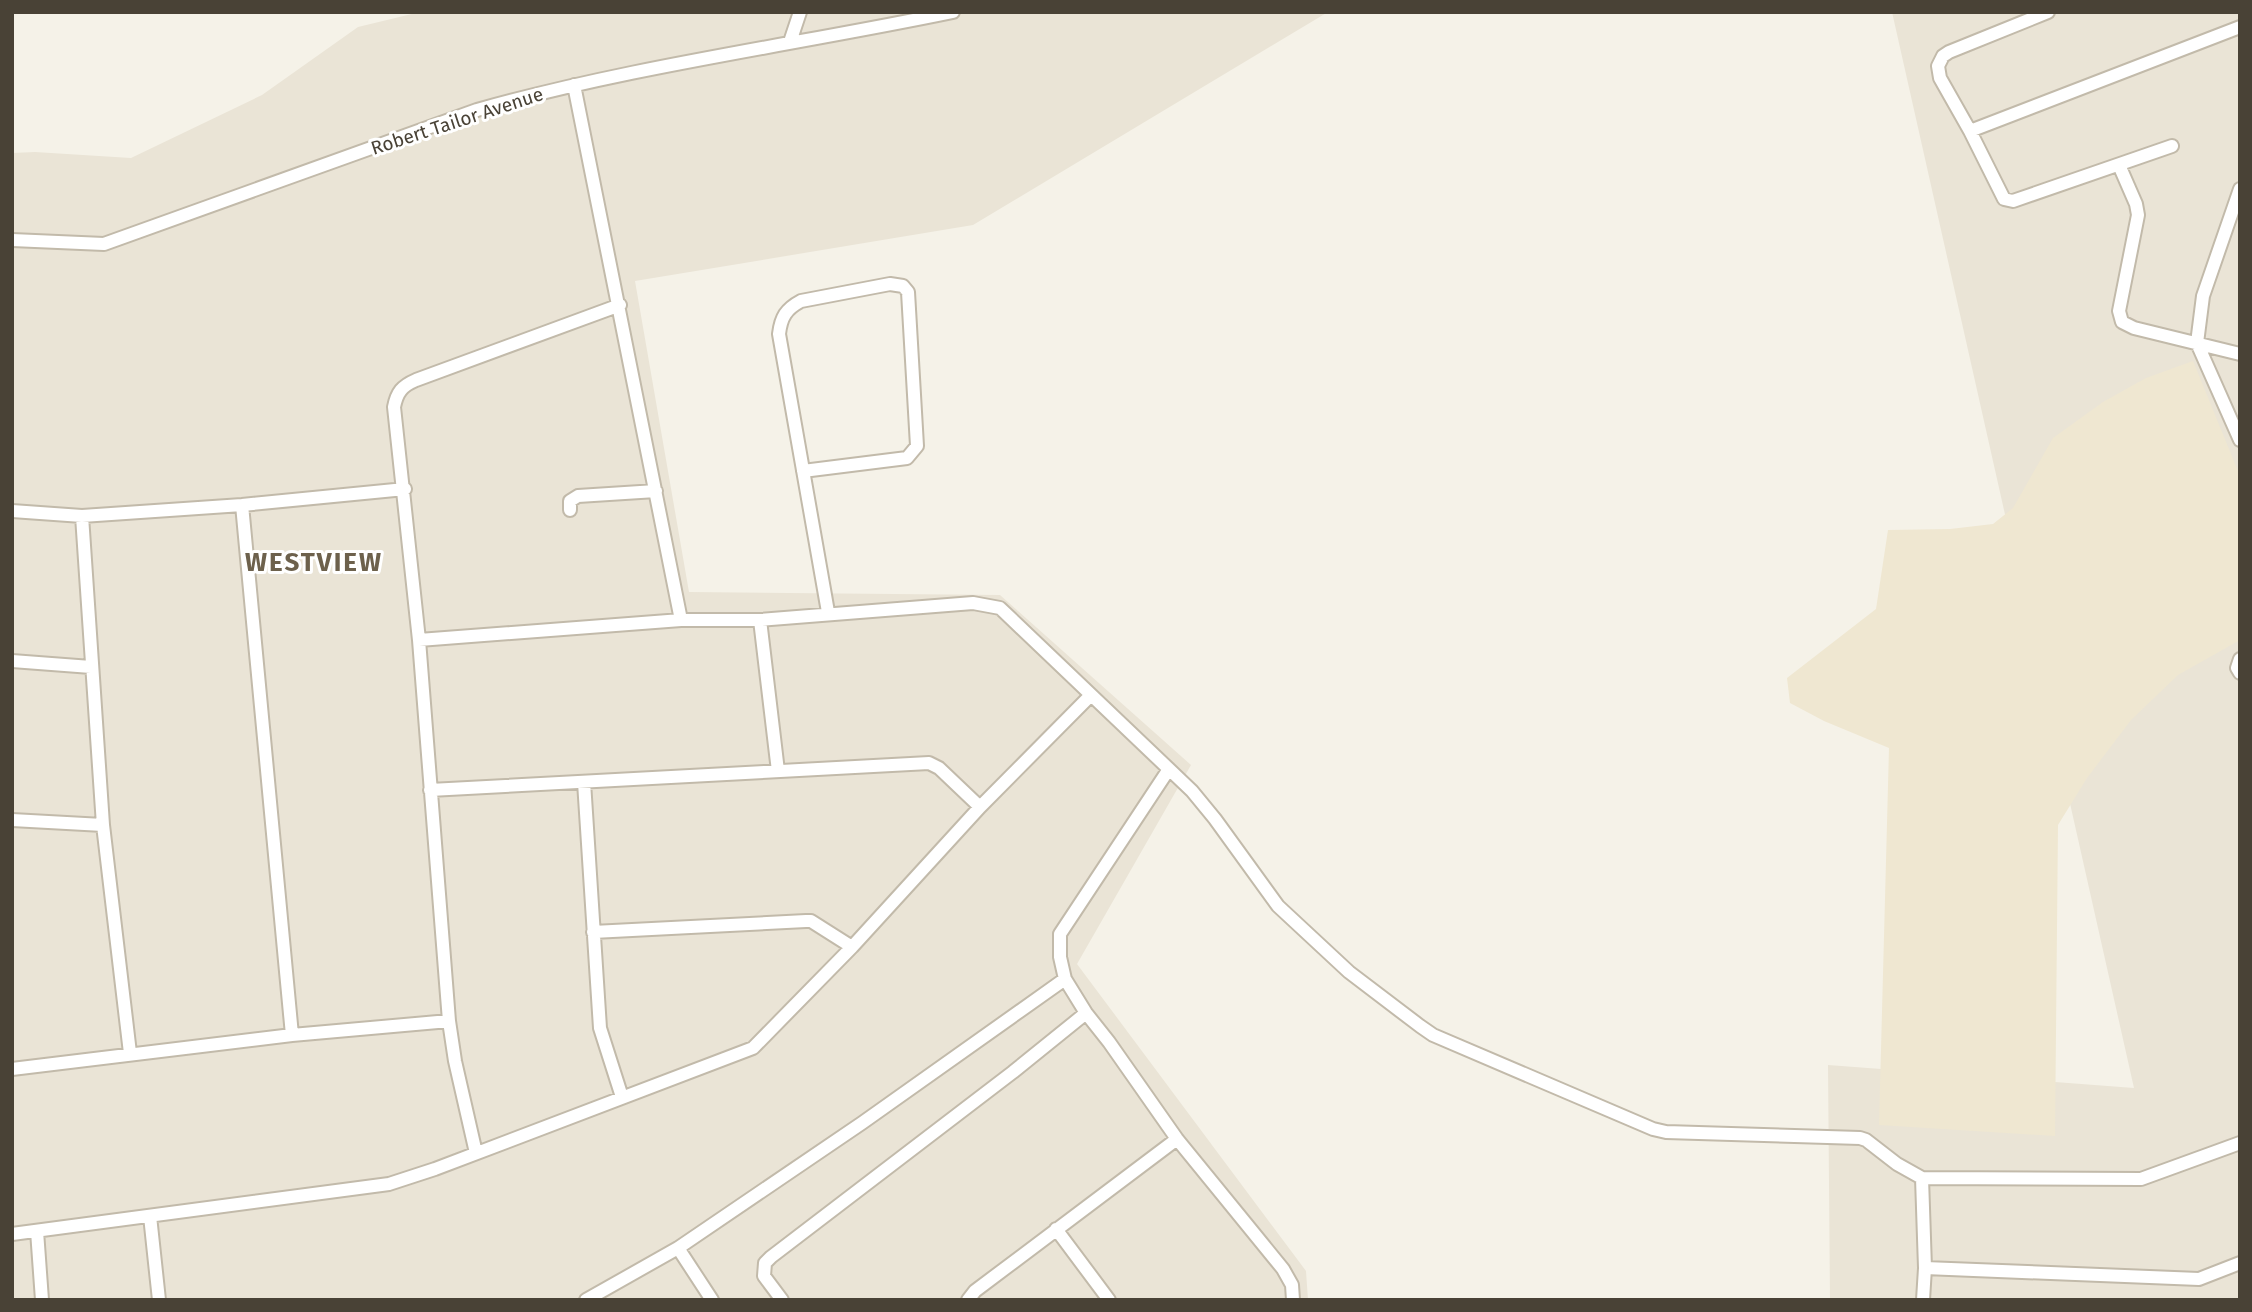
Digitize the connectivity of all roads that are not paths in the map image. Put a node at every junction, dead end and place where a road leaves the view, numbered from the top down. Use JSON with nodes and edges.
{"nodes":[{"id":1,"x":800,"y":12,"type":"edge"},
{"id":2,"x":953,"y":12,"type":"edge"},
{"id":3,"x":2048,"y":12,"type":"edge"},
{"id":4,"x":2240,"y":27,"type":"edge"},
{"id":5,"x":790,"y":42,"type":"junction"},
{"id":6,"x":574,"y":85,"type":"junction"},
{"id":7,"x":1970,"y":131,"type":"junction"},
{"id":8,"x":2172,"y":146,"type":"dead end"},
{"id":9,"x":2119,"y":165,"type":"junction"},
{"id":10,"x":2240,"y":189,"type":"edge"},
{"id":11,"x":12,"y":240,"type":"edge"},
{"id":12,"x":620,"y":305,"type":"junction"},
{"id":13,"x":2197,"y":343,"type":"junction"},
{"id":14,"x":2240,"y":354,"type":"edge"},
{"id":15,"x":2240,"y":440,"type":"edge"},
{"id":16,"x":803,"y":471,"type":"junction"},
{"id":17,"x":404,"y":489,"type":"junction"},
{"id":18,"x":656,"y":491,"type":"junction"},
{"id":19,"x":242,"y":505,"type":"junction"},
{"id":20,"x":570,"y":510,"type":"dead end"},
{"id":21,"x":12,"y":511,"type":"edge"},
{"id":22,"x":82,"y":516,"type":"junction"},
{"id":23,"x":828,"y":612,"type":"junction"},
{"id":24,"x":681,"y":620,"type":"junction"},
{"id":25,"x":760,"y":620,"type":"junction"},
{"id":26,"x":419,"y":640,"type":"junction"},
{"id":27,"x":2240,"y":659,"type":"edge"},
{"id":28,"x":12,"y":661,"type":"edge"},
{"id":29,"x":92,"y":667,"type":"junction"},
{"id":30,"x":2240,"y":673,"type":"edge"},
{"id":31,"x":1091,"y":695,"type":"junction"},
{"id":32,"x":1169,"y":769,"type":"junction"},
{"id":33,"x":778,"y":771,"type":"junction"},
{"id":34,"x":584,"y":782,"type":"junction"},
{"id":35,"x":430,"y":790,"type":"junction"},
{"id":36,"x":980,"y":807,"type":"junction"},
{"id":37,"x":12,"y":820,"type":"edge"},
{"id":38,"x":103,"y":825,"type":"junction"},
{"id":39,"x":593,"y":932,"type":"junction"},
{"id":40,"x":852,"y":947,"type":"junction"},
{"id":41,"x":1065,"y":979,"type":"junction"},
{"id":42,"x":1086,"y":1013,"type":"junction"},
{"id":43,"x":449,"y":1021,"type":"junction"},
{"id":44,"x":292,"y":1035,"type":"junction"},
{"id":45,"x":130,"y":1053,"type":"junction"},
{"id":46,"x":12,"y":1069,"type":"edge"},
{"id":47,"x":622,"y":1097,"type":"junction"},
{"id":48,"x":1177,"y":1139,"type":"junction"},
{"id":49,"x":2240,"y":1143,"type":"edge"},
{"id":50,"x":475,"y":1153,"type":"junction"},
{"id":51,"x":1922,"y":1178,"type":"junction"},
{"id":52,"x":150,"y":1216,"type":"junction"},
{"id":53,"x":1056,"y":1229,"type":"junction"},
{"id":54,"x":37,"y":1231,"type":"junction"},
{"id":55,"x":12,"y":1234,"type":"edge"},
{"id":56,"x":678,"y":1248,"type":"junction"},
{"id":57,"x":2240,"y":1263,"type":"edge"},
{"id":58,"x":1925,"y":1269,"type":"junction"},
{"id":59,"x":42,"y":1300,"type":"edge"},
{"id":60,"x":159,"y":1300,"type":"edge"},
{"id":61,"x":586,"y":1300,"type":"edge"},
{"id":62,"x":712,"y":1300,"type":"edge"},
{"id":63,"x":782,"y":1300,"type":"edge"},
{"id":64,"x":968,"y":1300,"type":"edge"},
{"id":65,"x":1109,"y":1300,"type":"edge"},
{"id":66,"x":1293,"y":1300,"type":"edge"},
{"id":67,"x":1923,"y":1300,"type":"edge"}],
"edges":[{"from":1,"to":5,"type":"street"},
{"from":2,"to":5,"type":"street","name":"Robert Tailor Avenue"},
{"from":3,"to":7,"type":"street"},
{"from":4,"to":7,"type":"street"},
{"from":5,"to":6,"type":"street","name":"Robert Tailor Avenue"},
{"from":6,"to":11,"type":"street","name":"Robert Tailor Avenue"},
{"from":6,"to":12,"type":"street"},
{"from":7,"to":9,"type":"street"},
{"from":8,"to":9,"type":"street"},
{"from":9,"to":13,"type":"street"},
{"from":10,"to":13,"type":"street"},
{"from":12,"to":17,"type":"street"},
{"from":12,"to":18,"type":"street"},
{"from":13,"to":14,"type":"street"},
{"from":13,"to":15,"type":"street"},
{"from":16,"to":16,"type":"street"},
{"from":16,"to":23,"type":"street"},
{"from":17,"to":19,"type":"street"},
{"from":17,"to":26,"type":"street"},
{"from":18,"to":20,"type":"street"},
{"from":18,"to":24,"type":"street"},
{"from":19,"to":22,"type":"street"},
{"from":19,"to":44,"type":"street"},
{"from":21,"to":22,"type":"street"},
{"from":22,"to":29,"type":"street"},
{"from":23,"to":25,"type":"street"},
{"from":23,"to":31,"type":"street"},
{"from":24,"to":25,"type":"street"},
{"from":24,"to":26,"type":"street"},
{"from":25,"to":33,"type":"street"},
{"from":26,"to":35,"type":"street"},
{"from":27,"to":30,"type":"street"},
{"from":28,"to":29,"type":"street"},
{"from":29,"to":38,"type":"street"},
{"from":31,"to":32,"type":"street"},
{"from":31,"to":36,"type":"street"},
{"from":32,"to":41,"type":"street"},
{"from":32,"to":51,"type":"street"},
{"from":33,"to":34,"type":"street"},
{"from":33,"to":36,"type":"street"},
{"from":34,"to":35,"type":"street"},
{"from":34,"to":39,"type":"street"},
{"from":35,"to":43,"type":"street"},
{"from":36,"to":40,"type":"street"},
{"from":37,"to":38,"type":"street"},
{"from":38,"to":45,"type":"street"},
{"from":39,"to":40,"type":"street"},
{"from":39,"to":47,"type":"street"},
{"from":40,"to":47,"type":"street"},
{"from":41,"to":42,"type":"street"},
{"from":41,"to":56,"type":"street"},
{"from":42,"to":48,"type":"street"},
{"from":42,"to":63,"type":"street"},
{"from":43,"to":44,"type":"street"},
{"from":43,"to":50,"type":"street"},
{"from":44,"to":45,"type":"street"},
{"from":45,"to":46,"type":"street"},
{"from":47,"to":50,"type":"street"},
{"from":48,"to":53,"type":"street"},
{"from":48,"to":66,"type":"street"},
{"from":49,"to":51,"type":"street"},
{"from":50,"to":52,"type":"street"},
{"from":51,"to":58,"type":"street"},
{"from":52,"to":54,"type":"street"},
{"from":52,"to":60,"type":"street"},
{"from":53,"to":64,"type":"street"},
{"from":53,"to":65,"type":"street"},
{"from":54,"to":55,"type":"street"},
{"from":54,"to":59,"type":"street"},
{"from":56,"to":61,"type":"street"},
{"from":56,"to":62,"type":"street"},
{"from":57,"to":58,"type":"street"},
{"from":58,"to":67,"type":"street"}]}
